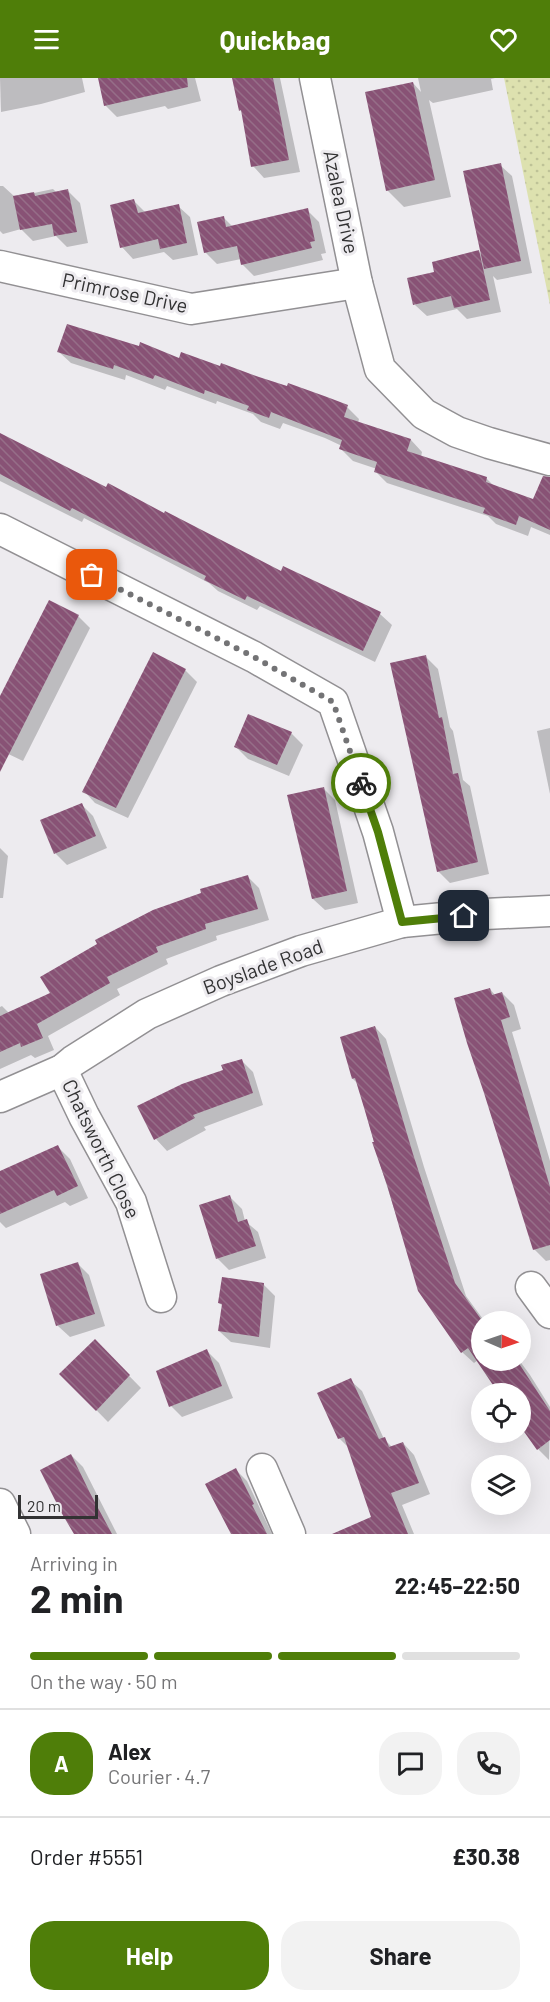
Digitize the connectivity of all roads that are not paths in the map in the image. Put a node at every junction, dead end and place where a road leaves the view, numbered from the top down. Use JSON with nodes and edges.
{"nodes":[{"id":1,"x":315,"y":78,"type":"edge"},
{"id":2,"x":0,"y":266,"type":"edge"},
{"id":3,"x":357,"y":283,"type":"junction"},
{"id":4,"x":550,"y":460,"type":"edge"},
{"id":5,"x":0,"y":529,"type":"edge"},
{"id":6,"x":550,"y":911,"type":"edge"},
{"id":7,"x":402,"y":922,"type":"junction"},
{"id":8,"x":62,"y":1070,"type":"junction"},
{"id":9,"x":0,"y":1097,"type":"edge"},
{"id":10,"x":531,"y":1287,"type":"dead end"},
{"id":11,"x":161,"y":1297,"type":"dead end"},
{"id":12,"x":550,"y":1313,"type":"edge"},
{"id":13,"x":262,"y":1469,"type":"dead end"},
{"id":14,"x":0,"y":1504,"type":"edge"},
{"id":15,"x":15,"y":1534,"type":"edge"},
{"id":16,"x":290,"y":1534,"type":"edge"}],
"edges":[{"from":1,"to":3,"type":"street","name":"Azalea Drive"},
{"from":2,"to":3,"type":"street","name":"Primrose Drive"},
{"from":3,"to":4,"type":"street","name":"Azalea Drive"},
{"from":5,"to":7,"type":"street"},
{"from":6,"to":7,"type":"street","name":"Boyslade Road"},
{"from":7,"to":8,"type":"street","name":"Boyslade Road"},
{"from":8,"to":9,"type":"street","name":"Boyslade Road"},
{"from":8,"to":11,"type":"street","name":"Chatsworth Close"},
{"from":10,"to":12,"type":"street"},
{"from":13,"to":16,"type":"street"},
{"from":14,"to":15,"type":"street"}]}
